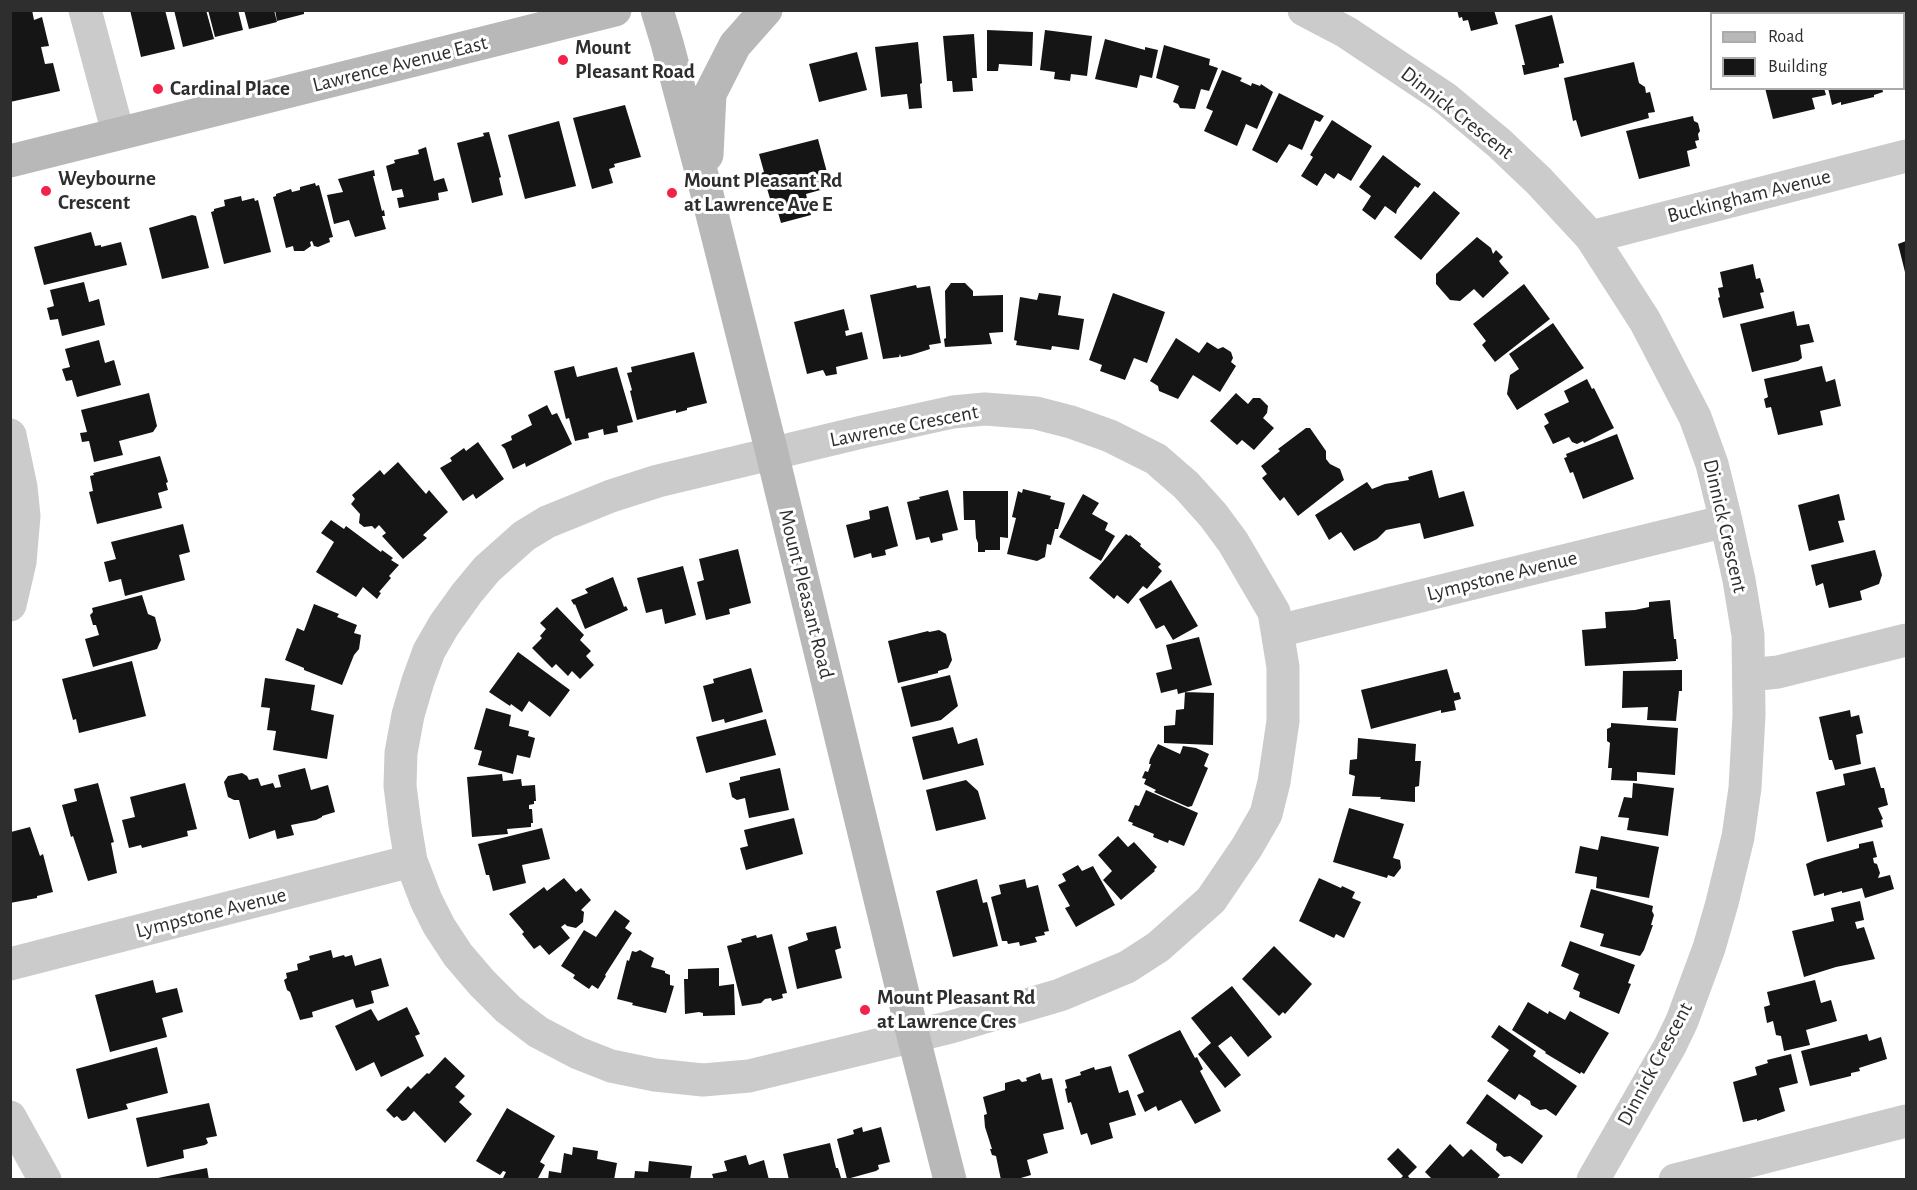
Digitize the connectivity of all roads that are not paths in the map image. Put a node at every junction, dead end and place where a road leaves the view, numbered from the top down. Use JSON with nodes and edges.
{"nodes":[{"id":1,"x":85,"y":10,"type":"edge"},
{"id":2,"x":615,"y":10,"type":"edge"},
{"id":3,"x":657,"y":10,"type":"edge"},
{"id":4,"x":766,"y":10,"type":"edge"},
{"id":5,"x":1304,"y":10,"type":"edge"},
{"id":6,"x":532,"y":20,"type":"edge"},
{"id":7,"x":118,"y":133,"type":"junction"},
{"id":8,"x":1906,"y":156,"type":"edge"},
{"id":9,"x":10,"y":161,"type":"edge"},
{"id":10,"x":706,"y":190,"type":"junction"},
{"id":11,"x":1591,"y":237,"type":"junction"},
{"id":12,"x":10,"y":435,"type":"edge"},
{"id":13,"x":772,"y":453,"type":"junction"},
{"id":14,"x":1726,"y":521,"type":"junction"},
{"id":15,"x":10,"y":605,"type":"edge"},
{"id":16,"x":1278,"y":631,"type":"junction"},
{"id":17,"x":1906,"y":640,"type":"edge"},
{"id":18,"x":1749,"y":675,"type":"junction"},
{"id":19,"x":411,"y":861,"type":"junction"},
{"id":20,"x":10,"y":964,"type":"edge"},
{"id":21,"x":913,"y":1035,"type":"junction"},
{"id":22,"x":10,"y":1117,"type":"edge"},
{"id":23,"x":1906,"y":1122,"type":"edge"},
{"id":24,"x":45,"y":1179,"type":"edge"},
{"id":25,"x":950,"y":1179,"type":"edge"},
{"id":26,"x":1593,"y":1179,"type":"edge"},
{"id":27,"x":1674,"y":1179,"type":"edge"}],
"edges":[{"from":1,"to":7,"type":"street"},
{"from":2,"to":6,"type":"main road","name":"Lawrence Avenue East"},
{"from":3,"to":10,"type":"main road","name":"Mount Pleasant Road"},
{"from":4,"to":10,"type":"main road"},
{"from":5,"to":11,"type":"street","name":"Dinnick Crescent"},
{"from":6,"to":7,"type":"main road","name":"Lawrence Avenue East"},
{"from":7,"to":9,"type":"main road","name":"Lawrence Avenue East"},
{"from":8,"to":11,"type":"street","name":"Buckingham Avenue"},
{"from":10,"to":13,"type":"main road","name":"Mount Pleasant Road"},
{"from":11,"to":14,"type":"street","name":"Dinnick Crescent"},
{"from":12,"to":15,"type":"street"},
{"from":13,"to":16,"type":"street","name":"Lawrence Crescent"},
{"from":13,"to":19,"type":"street","name":"Lawrence Crescent"},
{"from":13,"to":21,"type":"main road","name":"Mount Pleasant Road"},
{"from":14,"to":16,"type":"street","name":"Lympstone Avenue"},
{"from":14,"to":18,"type":"street","name":"Dinnick Crescent"},
{"from":16,"to":21,"type":"street","name":"Lawrence Crescent"},
{"from":17,"to":18,"type":"street"},
{"from":18,"to":26,"type":"street","name":"Dinnick Crescent"},
{"from":19,"to":20,"type":"street","name":"Lympstone Avenue"},
{"from":19,"to":21,"type":"street","name":"Lawrence Crescent"},
{"from":21,"to":25,"type":"main road","name":"Mount Pleasant Road"},
{"from":22,"to":24,"type":"street"},
{"from":23,"to":27,"type":"street"}]}
